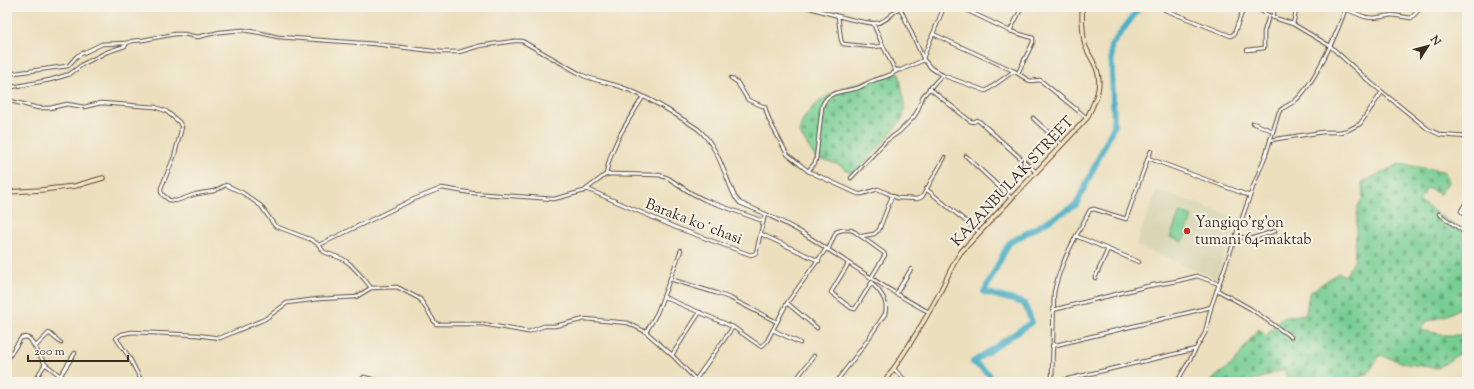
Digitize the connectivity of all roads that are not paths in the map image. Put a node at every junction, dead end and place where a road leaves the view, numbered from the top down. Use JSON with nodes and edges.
{"nodes":[{"id":1,"x":807,"y":7,"type":"edge"},
{"id":2,"x":900,"y":7,"type":"edge"},
{"id":3,"x":944,"y":7,"type":"edge"},
{"id":4,"x":960,"y":7,"type":"edge"},
{"id":5,"x":1022,"y":7,"type":"edge"},
{"id":6,"x":1082,"y":7,"type":"edge"},
{"id":7,"x":1244,"y":7,"type":"edge"},
{"id":8,"x":1254,"y":7,"type":"edge"},
{"id":9,"x":1276,"y":7,"type":"edge"},
{"id":10,"x":1297,"y":7,"type":"edge"},
{"id":11,"x":1422,"y":7,"type":"edge"},
{"id":12,"x":1346,"y":8,"type":"edge"},
{"id":13,"x":1165,"y":10,"type":"dead end"},
{"id":14,"x":838,"y":16,"type":"junction"},
{"id":15,"x":1271,"y":17,"type":"junction"},
{"id":16,"x":873,"y":23,"type":"junction"},
{"id":17,"x":1293,"y":24,"type":"junction"},
{"id":18,"x":1010,"y":31,"type":"junction"},
{"id":19,"x":933,"y":34,"type":"junction"},
{"id":20,"x":127,"y":44,"type":"junction"},
{"id":21,"x":882,"y":46,"type":"junction"},
{"id":22,"x":1330,"y":46,"type":"junction"},
{"id":23,"x":1247,"y":50,"type":"dead end"},
{"id":24,"x":924,"y":59,"type":"junction"},
{"id":25,"x":898,"y":70,"type":"junction"},
{"id":26,"x":1014,"y":71,"type":"junction"},
{"id":27,"x":7,"y":74,"type":"edge"},
{"id":28,"x":1018,"y":74,"type":"junction"},
{"id":29,"x":942,"y":75,"type":"junction"},
{"id":30,"x":731,"y":78,"type":"dead end"},
{"id":31,"x":7,"y":88,"type":"edge"},
{"id":32,"x":929,"y":88,"type":"junction"},
{"id":33,"x":1382,"y":92,"type":"junction"},
{"id":34,"x":643,"y":97,"type":"junction"},
{"id":35,"x":7,"y":100,"type":"edge"},
{"id":36,"x":1033,"y":118,"type":"dead end"},
{"id":37,"x":1087,"y":118,"type":"junction"},
{"id":38,"x":1253,"y":123,"type":"dead end"},
{"id":39,"x":1273,"y":131,"type":"junction"},
{"id":40,"x":1467,"y":137,"type":"edge"},
{"id":41,"x":1270,"y":140,"type":"junction"},
{"id":42,"x":1062,"y":145,"type":"junction"},
{"id":43,"x":1151,"y":151,"type":"dead end"},
{"id":44,"x":966,"y":156,"type":"dead end"},
{"id":45,"x":945,"y":157,"type":"dead end"},
{"id":46,"x":1148,"y":158,"type":"junction"},
{"id":47,"x":808,"y":171,"type":"junction"},
{"id":48,"x":1036,"y":172,"type":"junction"},
{"id":49,"x":606,"y":175,"type":"junction"},
{"id":50,"x":103,"y":178,"type":"dead end"},
{"id":51,"x":851,"y":178,"type":"dead end"},
{"id":52,"x":587,"y":189,"type":"junction"},
{"id":53,"x":926,"y":189,"type":"junction"},
{"id":54,"x":7,"y":192,"type":"edge"},
{"id":55,"x":892,"y":196,"type":"junction"},
{"id":56,"x":1250,"y":196,"type":"junction"},
{"id":57,"x":1011,"y":198,"type":"junction"},
{"id":58,"x":1467,"y":200,"type":"edge"},
{"id":59,"x":766,"y":214,"type":"junction"},
{"id":60,"x":1439,"y":214,"type":"dead end"},
{"id":61,"x":1467,"y":217,"type":"edge"},
{"id":62,"x":764,"y":221,"type":"junction"},
{"id":63,"x":1275,"y":231,"type":"dead end"},
{"id":64,"x":979,"y":232,"type":"junction"},
{"id":65,"x":761,"y":234,"type":"junction"},
{"id":66,"x":1467,"y":234,"type":"edge"},
{"id":67,"x":862,"y":236,"type":"junction"},
{"id":68,"x":1076,"y":236,"type":"junction"},
{"id":69,"x":1236,"y":236,"type":"junction"},
{"id":70,"x":319,"y":245,"type":"junction"},
{"id":71,"x":1108,"y":249,"type":"junction"},
{"id":72,"x":681,"y":250,"type":"dead end"},
{"id":73,"x":827,"y":250,"type":"junction"},
{"id":74,"x":819,"y":261,"type":"junction"},
{"id":75,"x":1140,"y":262,"type":"dead end"},
{"id":76,"x":848,"y":264,"type":"junction"},
{"id":77,"x":911,"y":269,"type":"dead end"},
{"id":78,"x":1095,"y":278,"type":"dead end"},
{"id":79,"x":670,"y":279,"type":"junction"},
{"id":80,"x":872,"y":279,"type":"junction"},
{"id":81,"x":872,"y":283,"type":"junction"},
{"id":82,"x":1219,"y":284,"type":"junction"},
{"id":83,"x":371,"y":288,"type":"junction"},
{"id":84,"x":1217,"y":290,"type":"junction"},
{"id":85,"x":896,"y":294,"type":"junction"},
{"id":86,"x":664,"y":297,"type":"junction"},
{"id":87,"x":786,"y":303,"type":"junction"},
{"id":88,"x":1212,"y":307,"type":"junction"},
{"id":89,"x":1053,"y":310,"type":"junction"},
{"id":90,"x":700,"y":312,"type":"junction"},
{"id":91,"x":929,"y":312,"type":"junction"},
{"id":92,"x":777,"y":322,"type":"junction"},
{"id":93,"x":733,"y":327,"type":"junction"},
{"id":94,"x":817,"y":328,"type":"dead end"},
{"id":95,"x":773,"y":330,"type":"junction"},
{"id":96,"x":646,"y":332,"type":"junction"},
{"id":97,"x":1291,"y":338,"type":"dead end"},
{"id":98,"x":61,"y":343,"type":"dead end"},
{"id":99,"x":800,"y":343,"type":"dead end"},
{"id":100,"x":1052,"y":346,"type":"junction"},
{"id":101,"x":35,"y":347,"type":"junction"},
{"id":102,"x":1196,"y":349,"type":"junction"},
{"id":103,"x":75,"y":353,"type":"dead end"},
{"id":104,"x":672,"y":355,"type":"junction"},
{"id":105,"x":814,"y":356,"type":"dead end"},
{"id":106,"x":7,"y":360,"type":"edge"},
{"id":107,"x":45,"y":364,"type":"junction"},
{"id":108,"x":894,"y":369,"type":"junction"},
{"id":109,"x":60,"y":376,"type":"junction"},
{"id":110,"x":697,"y":381,"type":"edge"},
{"id":111,"x":34,"y":382,"type":"edge"},
{"id":112,"x":68,"y":382,"type":"edge"},
{"id":113,"x":142,"y":382,"type":"edge"},
{"id":114,"x":360,"y":382,"type":"edge"},
{"id":115,"x":382,"y":382,"type":"edge"},
{"id":116,"x":794,"y":382,"type":"edge"},
{"id":117,"x":836,"y":382,"type":"edge"},
{"id":118,"x":884,"y":382,"type":"edge"},
{"id":119,"x":907,"y":382,"type":"edge"},
{"id":120,"x":1053,"y":382,"type":"edge"},
{"id":121,"x":1178,"y":382,"type":"edge"}],
"edges":[{"from":1,"to":14,"type":"street"},
{"from":2,"to":16,"type":"street"},
{"from":2,"to":24,"type":"street"},
{"from":3,"to":19,"type":"street"},
{"from":4,"to":18,"type":"street"},
{"from":5,"to":18,"type":"street"},
{"from":6,"to":37,"type":"main road","name":"KAZANBULAK STREET"},
{"from":7,"to":13,"type":"street"},
{"from":8,"to":15,"type":"street"},
{"from":9,"to":15,"type":"street"},
{"from":10,"to":17,"type":"street"},
{"from":11,"to":12,"type":"street"},
{"from":12,"to":22,"type":"street"},
{"from":14,"to":16,"type":"street"},
{"from":14,"to":21,"type":"street"},
{"from":15,"to":17,"type":"street"},
{"from":15,"to":23,"type":"street"},
{"from":16,"to":21,"type":"street"},
{"from":17,"to":22,"type":"street"},
{"from":18,"to":28,"type":"street"},
{"from":19,"to":24,"type":"street"},
{"from":19,"to":26,"type":"street"},
{"from":20,"to":27,"type":"street"},
{"from":20,"to":31,"type":"street"},
{"from":20,"to":34,"type":"street"},
{"from":21,"to":25,"type":"street"},
{"from":22,"to":33,"type":"street"},
{"from":22,"to":39,"type":"street"},
{"from":24,"to":25,"type":"street"},
{"from":24,"to":29,"type":"street"},
{"from":25,"to":47,"type":"street"},
{"from":26,"to":28,"type":"street"},
{"from":26,"to":29,"type":"street"},
{"from":28,"to":37,"type":"street"},
{"from":29,"to":32,"type":"street"},
{"from":30,"to":47,"type":"street"},
{"from":32,"to":48,"type":"street"},
{"from":32,"to":51,"type":"street"},
{"from":33,"to":40,"type":"street"},
{"from":33,"to":41,"type":"street"},
{"from":34,"to":49,"type":"street"},
{"from":34,"to":59,"type":"street"},
{"from":35,"to":70,"type":"street"},
{"from":36,"to":42,"type":"street"},
{"from":37,"to":42,"type":"main road","name":"KAZANBULAK STREET"},
{"from":38,"to":39,"type":"street"},
{"from":39,"to":41,"type":"street"},
{"from":41,"to":56,"type":"street"},
{"from":42,"to":48,"type":"main road","name":"KAZANBULAK STREET"},
{"from":43,"to":46,"type":"street"},
{"from":44,"to":57,"type":"street"},
{"from":45,"to":53,"type":"street"},
{"from":46,"to":56,"type":"street"},
{"from":46,"to":68,"type":"street"},
{"from":47,"to":55,"type":"street"},
{"from":48,"to":57,"type":"main road","name":"KAZANBULAK STREET"},
{"from":49,"to":52,"type":"street"},
{"from":49,"to":62,"type":"street"},
{"from":50,"to":54,"type":"main road"},
{"from":52,"to":65,"type":"street","name":"Baraka koʻchasi"},
{"from":52,"to":70,"type":"street"},
{"from":53,"to":55,"type":"street"},
{"from":53,"to":64,"type":"street"},
{"from":55,"to":67,"type":"street"},
{"from":56,"to":69,"type":"street"},
{"from":57,"to":64,"type":"main road","name":"KAZANBULAK STREET"},
{"from":58,"to":61,"type":"street"},
{"from":59,"to":62,"type":"street","name":"Baraka koʻchasi"},
{"from":59,"to":73,"type":"street"},
{"from":60,"to":66,"type":"street"},
{"from":62,"to":65,"type":"street","name":"Baraka koʻchasi"},
{"from":63,"to":69,"type":"street"},
{"from":64,"to":91,"type":"main road","name":"KAZANBULAK STREET"},
{"from":65,"to":74,"type":"street"},
{"from":67,"to":73,"type":"street"},
{"from":67,"to":80,"type":"street"},
{"from":68,"to":71,"type":"street"},
{"from":68,"to":89,"type":"street"},
{"from":69,"to":82,"type":"street"},
{"from":70,"to":83,"type":"street"},
{"from":71,"to":75,"type":"street"},
{"from":71,"to":78,"type":"street"},
{"from":72,"to":79,"type":"street"},
{"from":73,"to":74,"type":"street"},
{"from":73,"to":76,"type":"street"},
{"from":74,"to":87,"type":"street"},
{"from":76,"to":80,"type":"street"},
{"from":76,"to":81,"type":"street"},
{"from":77,"to":85,"type":"street"},
{"from":79,"to":86,"type":"street"},
{"from":79,"to":92,"type":"street"},
{"from":80,"to":81,"type":"street"},
{"from":80,"to":85,"type":"street"},
{"from":81,"to":117,"type":"street"},
{"from":82,"to":84,"type":"street"},
{"from":82,"to":89,"type":"street"},
{"from":83,"to":96,"type":"street"},
{"from":83,"to":113,"type":"street"},
{"from":84,"to":88,"type":"street"},
{"from":84,"to":97,"type":"street"},
{"from":85,"to":91,"type":"street"},
{"from":86,"to":90,"type":"street"},
{"from":86,"to":96,"type":"street"},
{"from":87,"to":92,"type":"street"},
{"from":87,"to":94,"type":"street"},
{"from":88,"to":100,"type":"street"},
{"from":88,"to":102,"type":"street"},
{"from":89,"to":100,"type":"street"},
{"from":90,"to":93,"type":"street"},
{"from":90,"to":104,"type":"street"},
{"from":91,"to":108,"type":"main road","name":"KAZANBULAK STREET"},
{"from":92,"to":95,"type":"street"},
{"from":93,"to":95,"type":"street"},
{"from":93,"to":110,"type":"street"},
{"from":95,"to":99,"type":"street"},
{"from":96,"to":104,"type":"street"},
{"from":98,"to":101,"type":"street"},
{"from":100,"to":120,"type":"street"},
{"from":101,"to":106,"type":"street"},
{"from":101,"to":107,"type":"street"},
{"from":102,"to":120,"type":"street"},
{"from":102,"to":121,"type":"street"},
{"from":103,"to":109,"type":"street"},
{"from":104,"to":110,"type":"street"},
{"from":105,"to":116,"type":"street"},
{"from":107,"to":109,"type":"street"},
{"from":107,"to":111,"type":"street"},
{"from":108,"to":118,"type":"main road","name":"KAZANBULAK STREET"},
{"from":108,"to":119,"type":"street"},
{"from":109,"to":112,"type":"street"},
{"from":114,"to":115,"type":"street"}]}
